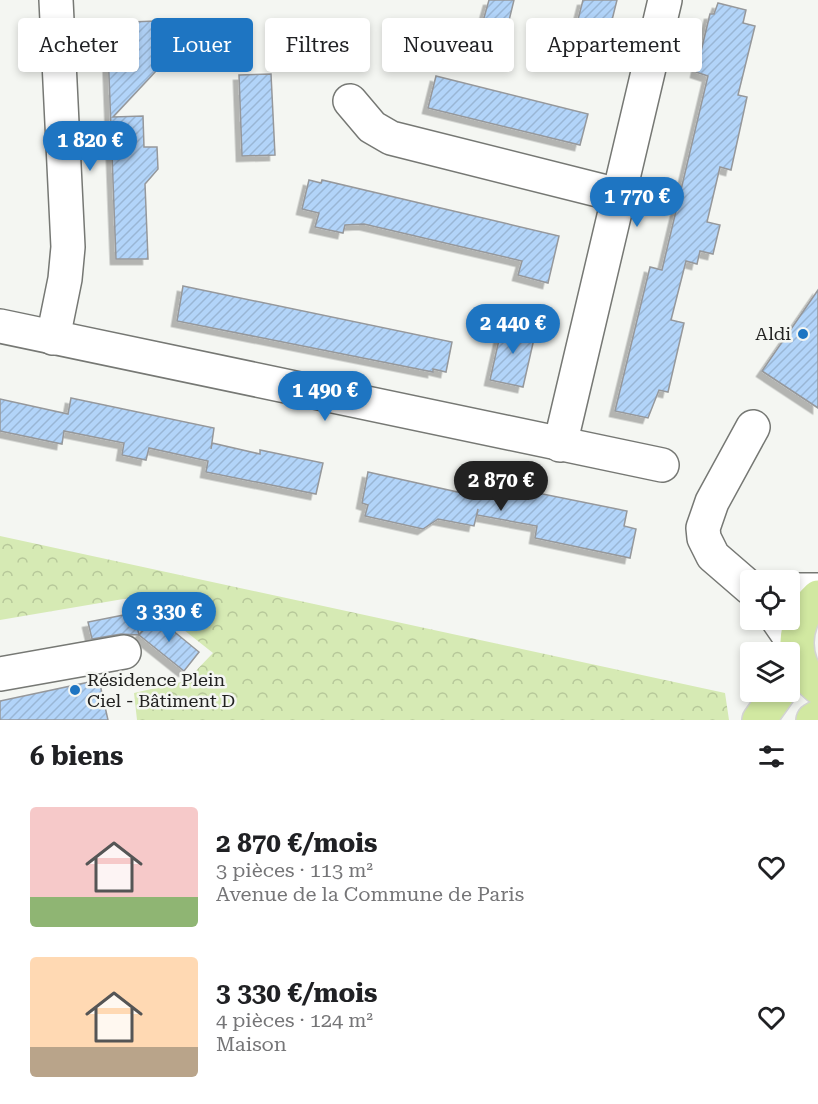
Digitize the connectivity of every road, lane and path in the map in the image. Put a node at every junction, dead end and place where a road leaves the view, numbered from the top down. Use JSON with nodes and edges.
{"nodes":[{"id":1,"x":56,"y":0,"type":"edge"},
{"id":2,"x":665,"y":0,"type":"edge"},
{"id":3,"x":350,"y":101,"type":"dead end"},
{"id":4,"x":618,"y":195,"type":"junction"},
{"id":5,"x":0,"y":326,"type":"edge"},
{"id":6,"x":52,"y":338,"type":"junction"},
{"id":7,"x":753,"y":427,"type":"dead end"},
{"id":8,"x":560,"y":445,"type":"junction"},
{"id":9,"x":662,"y":465,"type":"dead end"},
{"id":10,"x":740,"y":578,"type":"edge"},
{"id":11,"x":800,"y":590,"type":"edge"},
{"id":12,"x":818,"y":590,"type":"edge"},
{"id":13,"x":818,"y":597,"type":"edge"},
{"id":14,"x":797,"y":642,"type":"edge"},
{"id":15,"x":124,"y":652,"type":"dead end"},
{"id":16,"x":800,"y":666,"type":"edge"},
{"id":17,"x":0,"y":674,"type":"edge"},
{"id":18,"x":818,"y":687,"type":"edge"},
{"id":19,"x":772,"y":702,"type":"edge"},
{"id":20,"x":818,"y":717,"type":"edge"},
{"id":21,"x":759,"y":720,"type":"edge"},
{"id":22,"x":813,"y":720,"type":"edge"}],
"edges":[{"from":1,"to":6,"type":"street"},
{"from":2,"to":4,"type":"street"},
{"from":3,"to":4,"type":"street"},
{"from":4,"to":8,"type":"street"},
{"from":5,"to":6,"type":"street"},
{"from":6,"to":8,"type":"street"},
{"from":7,"to":10,"type":"street"},
{"from":8,"to":9,"type":"street"},
{"from":11,"to":12,"type":"street"},
{"from":13,"to":14,"type":"main road"},
{"from":15,"to":17,"type":"street"},
{"from":16,"to":18,"type":"main road"},
{"from":19,"to":21,"type":"main road"},
{"from":20,"to":22,"type":"main road"}]}
